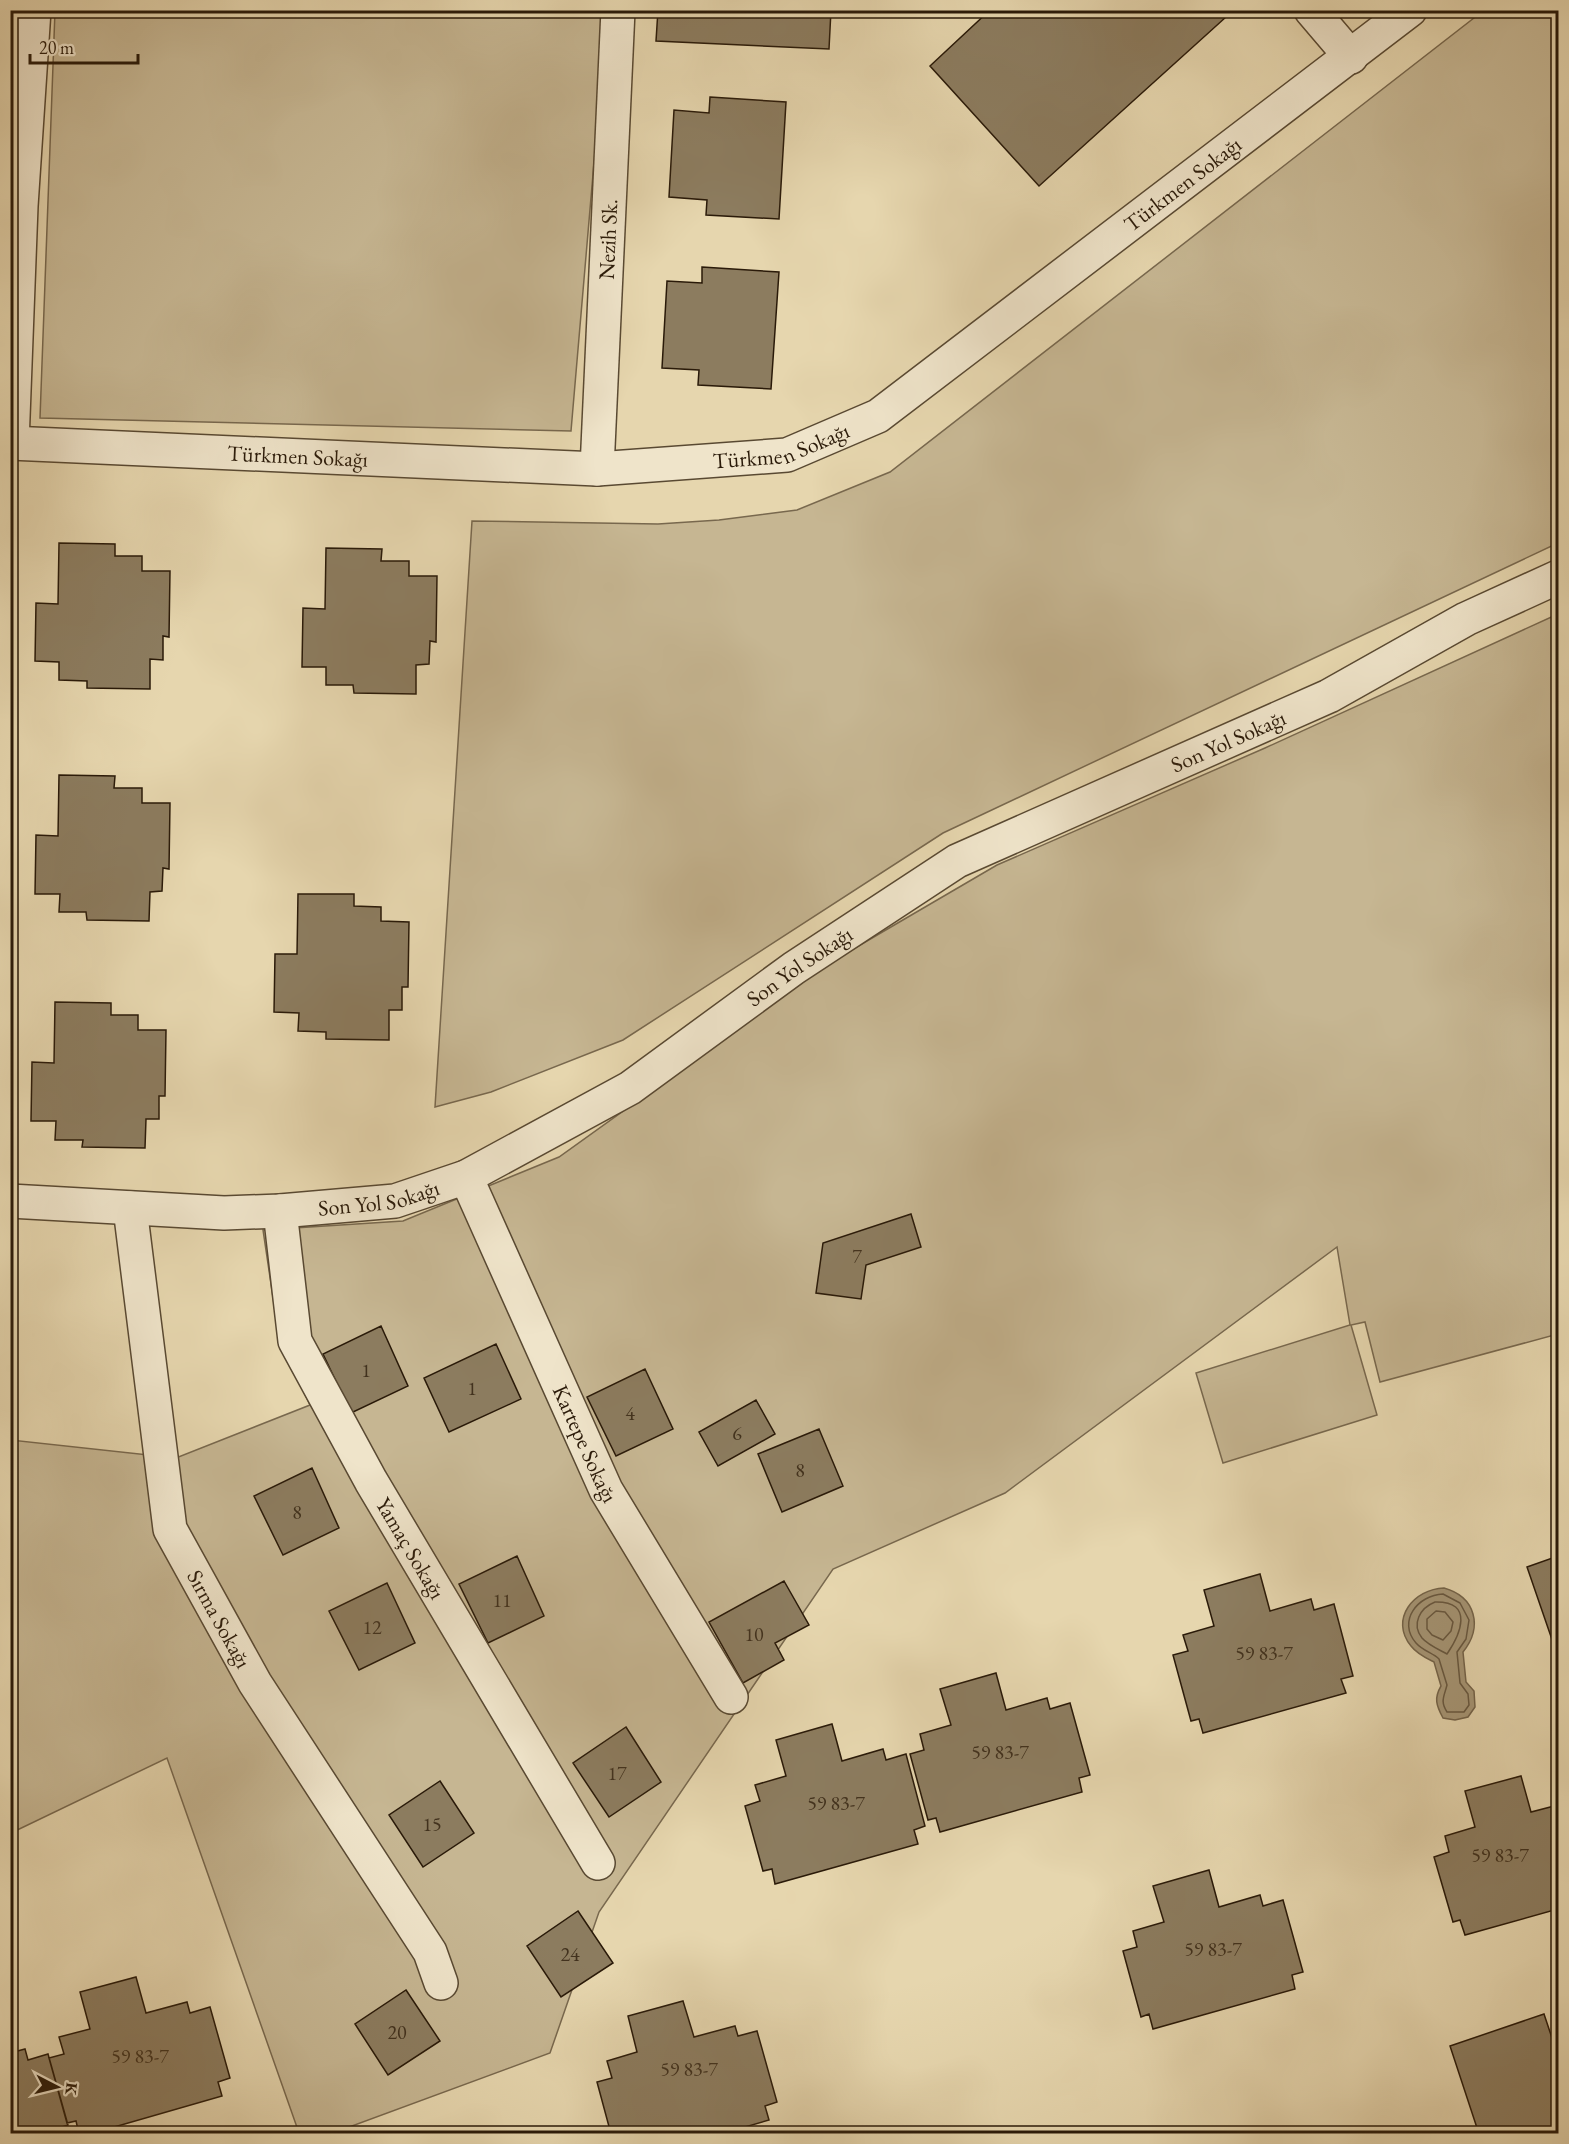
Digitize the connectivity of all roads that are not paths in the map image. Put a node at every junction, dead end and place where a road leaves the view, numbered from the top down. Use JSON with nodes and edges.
{"nodes":[{"id":1,"x":34,"y":10,"type":"edge"},
{"id":2,"x":618,"y":10,"type":"edge"},
{"id":3,"x":1311,"y":10,"type":"edge"},
{"id":4,"x":1410,"y":10,"type":"edge"},
{"id":5,"x":1351,"y":57,"type":"junction"},
{"id":6,"x":16,"y":206,"type":"edge"},
{"id":7,"x":11,"y":443,"type":"edge"},
{"id":8,"x":597,"y":469,"type":"junction"},
{"id":9,"x":1558,"y":577,"type":"edge"},
{"id":10,"x":466,"y":1177,"type":"junction"},
{"id":11,"x":10,"y":1201,"type":"edge"},
{"id":12,"x":130,"y":1208,"type":"junction"},
{"id":13,"x":280,"y":1211,"type":"junction"},
{"id":14,"x":731,"y":1697,"type":"dead end"},
{"id":15,"x":598,"y":1863,"type":"dead end"},
{"id":16,"x":441,"y":1983,"type":"dead end"}],
"edges":[{"from":1,"to":6,"type":"street"},
{"from":2,"to":8,"type":"street","name":"Nezih Sk."},
{"from":3,"to":5,"type":"street"},
{"from":4,"to":5,"type":"street","name":"Türkmen Sokağı"},
{"from":5,"to":8,"type":"street","name":"Türkmen Sokağı"},
{"from":6,"to":7,"type":"street"},
{"from":7,"to":8,"type":"street","name":"Türkmen Sokağı"},
{"from":9,"to":10,"type":"street","name":"Son Yol Sokağı"},
{"from":10,"to":13,"type":"street","name":"Son Yol Sokağı"},
{"from":10,"to":14,"type":"street","name":"Kartepe Sokağı"},
{"from":11,"to":12,"type":"street","name":"Son Yol Sokağı"},
{"from":12,"to":13,"type":"street","name":"Son Yol Sokağı"},
{"from":12,"to":16,"type":"street","name":"Sırma Sokağı"},
{"from":13,"to":15,"type":"street","name":"Yamaç Sokağı"}]}
